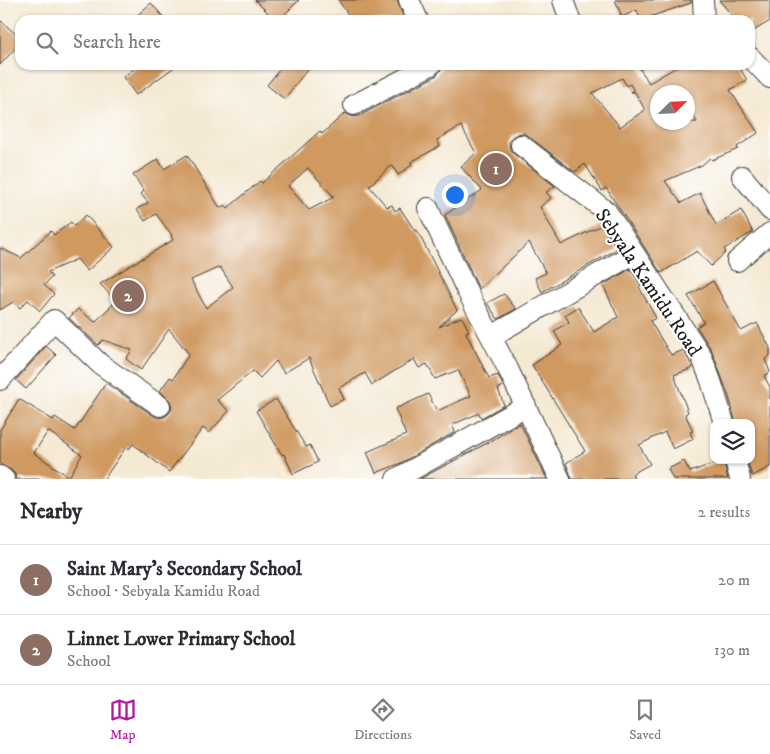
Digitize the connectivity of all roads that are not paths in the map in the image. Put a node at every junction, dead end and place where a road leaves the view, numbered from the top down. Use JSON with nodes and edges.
{"nodes":[{"id":1,"x":409,"y":0,"type":"edge"},
{"id":2,"x":563,"y":0,"type":"edge"},
{"id":3,"x":703,"y":0,"type":"edge"},
{"id":4,"x":416,"y":15,"type":"edge"},
{"id":5,"x":568,"y":15,"type":"edge"},
{"id":6,"x":704,"y":15,"type":"edge"},
{"id":7,"x":755,"y":62,"type":"edge"},
{"id":8,"x":421,"y":70,"type":"edge"},
{"id":9,"x":770,"y":78,"type":"edge"},
{"id":10,"x":354,"y":105,"type":"dead end"},
{"id":11,"x":521,"y":145,"type":"dead end"},
{"id":12,"x":742,"y":176,"type":"dead end"},
{"id":13,"x":428,"y":208,"type":"dead end"},
{"id":14,"x":770,"y":210,"type":"edge"},
{"id":15,"x":770,"y":233,"type":"edge"},
{"id":16,"x":633,"y":254,"type":"junction"},
{"id":17,"x":737,"y":261,"type":"dead end"},
{"id":18,"x":492,"y":336,"type":"junction"},
{"id":19,"x":0,"y":380,"type":"edge"},
{"id":20,"x":160,"y":406,"type":"dead end"},
{"id":21,"x":526,"y":406,"type":"junction"},
{"id":22,"x":723,"y":419,"type":"edge"},
{"id":23,"x":736,"y":464,"type":"edge"},
{"id":24,"x":0,"y":476,"type":"edge"},
{"id":25,"x":4,"y":479,"type":"edge"},
{"id":26,"x":396,"y":479,"type":"edge"},
{"id":27,"x":560,"y":479,"type":"edge"},
{"id":28,"x":740,"y":479,"type":"edge"}],
"edges":[{"from":1,"to":4,"type":"street"},
{"from":2,"to":5,"type":"street"},
{"from":3,"to":6,"type":"street"},
{"from":7,"to":9,"type":"street"},
{"from":8,"to":10,"type":"street"},
{"from":11,"to":16,"type":"street","name":"Sebyala Kamidu Road"},
{"from":12,"to":14,"type":"street"},
{"from":13,"to":18,"type":"street"},
{"from":15,"to":17,"type":"street"},
{"from":16,"to":18,"type":"street"},
{"from":16,"to":22,"type":"street","name":"Sebyala Kamidu Road"},
{"from":18,"to":21,"type":"street"},
{"from":19,"to":20,"type":"street"},
{"from":21,"to":26,"type":"street"},
{"from":21,"to":27,"type":"street"},
{"from":23,"to":28,"type":"street"},
{"from":24,"to":25,"type":"street"}]}
